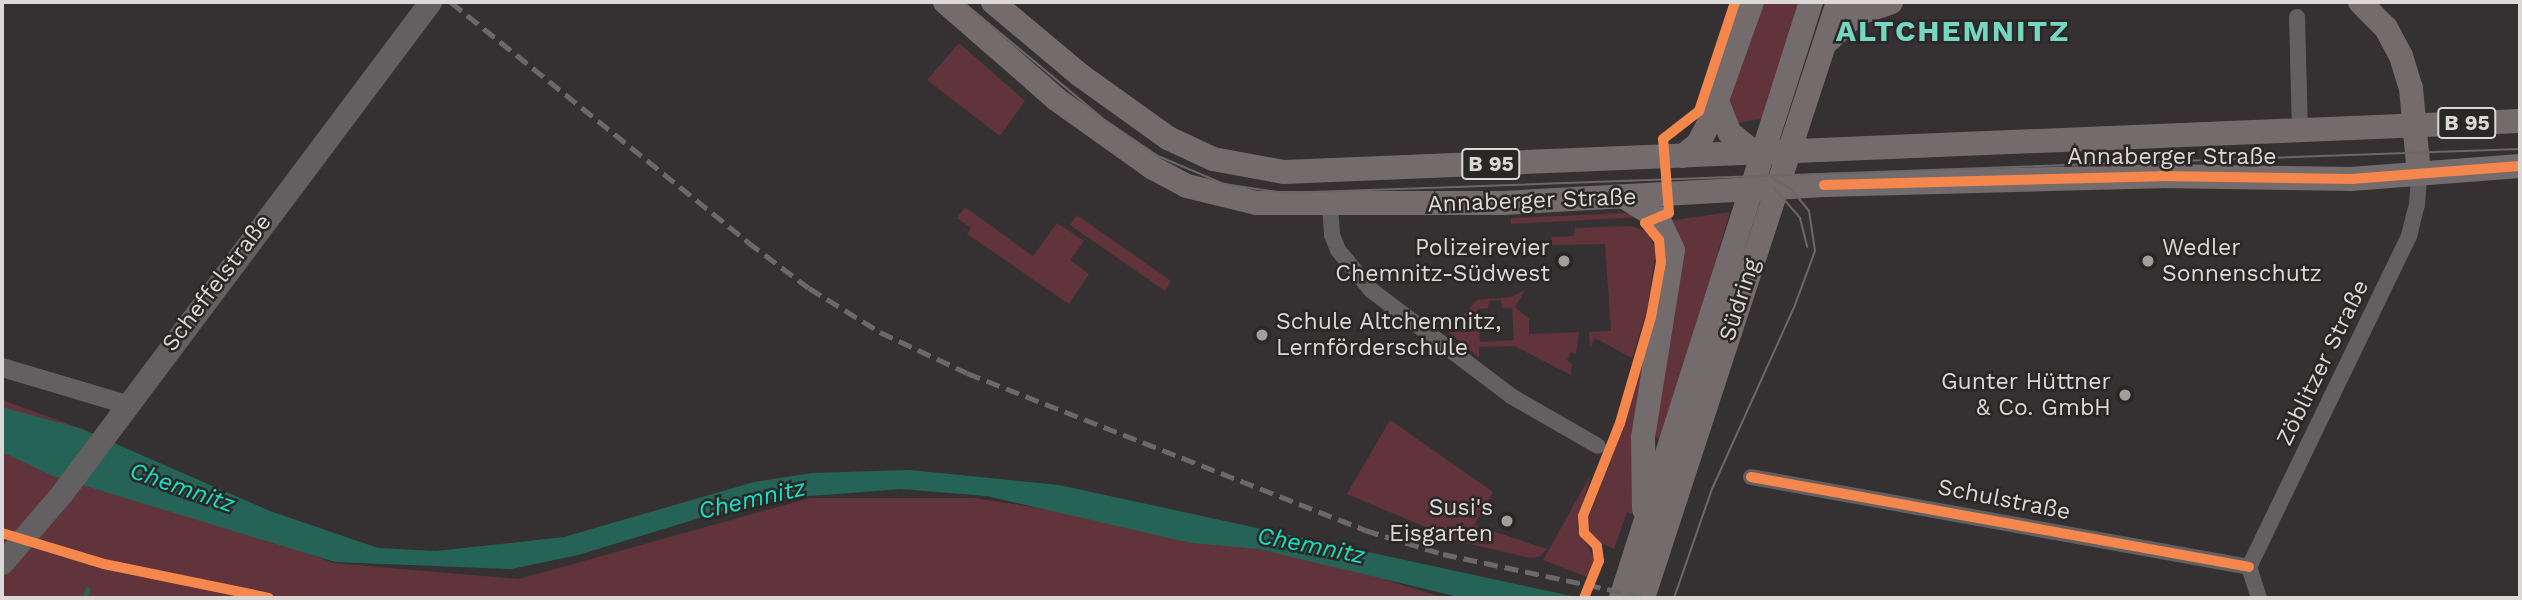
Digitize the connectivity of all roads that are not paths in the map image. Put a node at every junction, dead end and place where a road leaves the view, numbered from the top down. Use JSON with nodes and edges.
{"nodes":[{"id":1,"x":430,"y":2,"type":"edge"},
{"id":2,"x":945,"y":2,"type":"edge"},
{"id":3,"x":993,"y":2,"type":"edge"},
{"id":4,"x":1752,"y":2,"type":"edge"},
{"id":5,"x":1811,"y":2,"type":"edge"},
{"id":6,"x":1838,"y":2,"type":"edge"},
{"id":7,"x":1891,"y":2,"type":"edge"},
{"id":8,"x":2360,"y":2,"type":"edge"},
{"id":9,"x":2297,"y":17,"type":"dead end"},
{"id":10,"x":1824,"y":46,"type":"junction"},
{"id":11,"x":1718,"y":104,"type":"junction"},
{"id":12,"x":2520,"y":121,"type":"edge"},
{"id":13,"x":2415,"y":125,"type":"junction"},
{"id":14,"x":2300,"y":130,"type":"junction"},
{"id":15,"x":1756,"y":154,"type":"junction"},
{"id":16,"x":1683,"y":156,"type":"junction"},
{"id":17,"x":2520,"y":166,"type":"edge"},
{"id":18,"x":2419,"y":174,"type":"junction"},
{"id":19,"x":1626,"y":198,"type":"junction"},
{"id":20,"x":1330,"y":205,"type":"junction"},
{"id":21,"x":2,"y":367,"type":"edge"},
{"id":22,"x":126,"y":404,"type":"junction"},
{"id":23,"x":1598,"y":446,"type":"dead end"},
{"id":24,"x":1751,"y":477,"type":"dead end"},
{"id":25,"x":1654,"y":531,"type":"junction"},
{"id":26,"x":2,"y":563,"type":"edge"},
{"id":27,"x":2249,"y":567,"type":"junction"},
{"id":28,"x":1621,"y":598,"type":"edge"},
{"id":29,"x":1643,"y":598,"type":"edge"},
{"id":30,"x":2259,"y":598,"type":"edge"}],
"edges":[{"from":1,"to":22,"type":"main road","name":"Scheffelstraße"},
{"from":2,"to":20,"type":"main road","name":"Annaberger Straße","number":"B 95"},
{"from":3,"to":16,"type":"main road","name":"Annaberger Straße","number":"B 95"},
{"from":4,"to":11,"type":"main road"},
{"from":5,"to":25,"type":"main road","name":"Südring"},
{"from":6,"to":10,"type":"main road","name":"Südring"},
{"from":7,"to":10,"type":"main road"},
{"from":8,"to":13,"type":"main road"},
{"from":9,"to":14,"type":"street"},
{"from":10,"to":25,"type":"main road","name":"Südring"},
{"from":11,"to":15,"type":"main road"},
{"from":11,"to":16,"type":"main road"},
{"from":12,"to":13,"type":"main road","name":"Annaberger Straße","number":"B 95"},
{"from":13,"to":14,"type":"main road","name":"Annaberger Straße","number":"B 95"},
{"from":13,"to":18,"type":"main road"},
{"from":14,"to":15,"type":"main road","name":"Annaberger Straße","number":"B 95"},
{"from":15,"to":16,"type":"main road","name":"Annaberger Straße","number":"B 95"},
{"from":17,"to":18,"type":"main road","name":"Annaberger Straße","number":"B 95"},
{"from":18,"to":19,"type":"main road","name":"Annaberger Straße","number":"B 95"},
{"from":18,"to":27,"type":"street","name":"Zöblitzer Straße"},
{"from":19,"to":20,"type":"main road","name":"Annaberger Straße","number":"B 95"},
{"from":19,"to":25,"type":"main road"},
{"from":20,"to":23,"type":"street"},
{"from":21,"to":22,"type":"street"},
{"from":22,"to":26,"type":"main road","name":"Scheffelstraße"},
{"from":24,"to":27,"type":"street","name":"Schulstraße"},
{"from":25,"to":28,"type":"main road","name":"Südring"},
{"from":25,"to":29,"type":"main road","name":"Südring"},
{"from":27,"to":30,"type":"street"}]}
